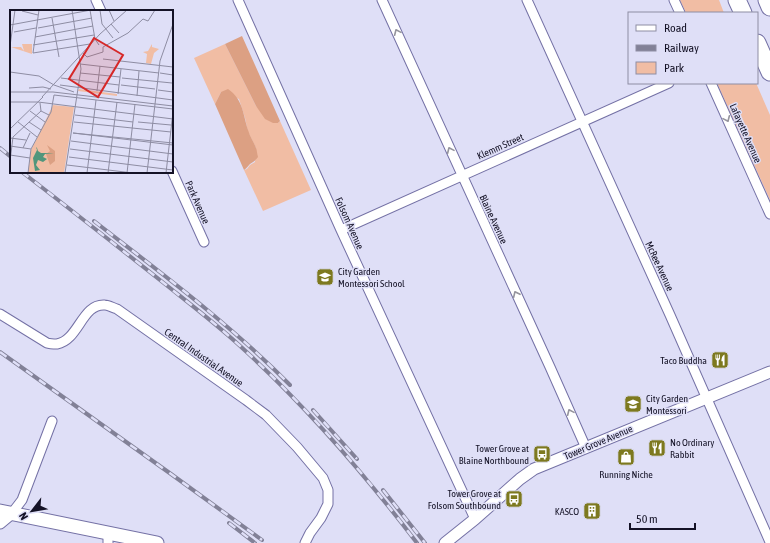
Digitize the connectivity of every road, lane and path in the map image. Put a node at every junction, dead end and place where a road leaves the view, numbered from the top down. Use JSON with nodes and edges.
{"nodes":[{"id":1,"x":96,"y":0,"type":"edge"},
{"id":2,"x":238,"y":0,"type":"edge"},
{"id":3,"x":382,"y":0,"type":"edge"},
{"id":4,"x":527,"y":0,"type":"edge"},
{"id":5,"x":674,"y":0,"type":"edge"},
{"id":6,"x":738,"y":0,"type":"edge"},
{"id":7,"x":767,"y":0,"type":"edge"},
{"id":8,"x":770,"y":7,"type":"edge"},
{"id":9,"x":101,"y":10,"type":"edge"},
{"id":10,"x":680,"y":12,"type":"edge"},
{"id":11,"x":743,"y":12,"type":"edge"},
{"id":12,"x":758,"y":45,"type":"edge"},
{"id":13,"x":770,"y":72,"type":"edge"},
{"id":14,"x":667,"y":84,"type":"edge"},
{"id":15,"x":711,"y":84,"type":"edge"},
{"id":16,"x":582,"y":122,"type":"junction"},
{"id":17,"x":173,"y":173,"type":"edge"},
{"id":18,"x":462,"y":176,"type":"junction"},
{"id":19,"x":770,"y":214,"type":"edge"},
{"id":20,"x":341,"y":230,"type":"junction"},
{"id":21,"x":204,"y":242,"type":"dead end"},
{"id":22,"x":0,"y":314,"type":"edge"},
{"id":23,"x":770,"y":372,"type":"edge"},
{"id":24,"x":707,"y":397,"type":"junction"},
{"id":25,"x":52,"y":421,"type":"dead end"},
{"id":26,"x":586,"y":448,"type":"junction"},
{"id":27,"x":6,"y":512,"type":"edge"},
{"id":28,"x":475,"y":519,"type":"junction"},
{"id":29,"x":0,"y":523,"type":"edge"},
{"id":30,"x":108,"y":538,"type":"edge"},
{"id":31,"x":770,"y":542,"type":"edge"},
{"id":32,"x":157,"y":543,"type":"edge"},
{"id":33,"x":305,"y":543,"type":"edge"},
{"id":34,"x":445,"y":543,"type":"edge"}],
"edges":[{"from":1,"to":9,"type":"street"},
{"from":2,"to":20,"type":"street","name":"Folsom Avenue"},
{"from":18,"to":3,"type":"street","name":"Blaine Avenue","one_way":true},
{"from":4,"to":16,"type":"street","name":"McRee Avenue"},
{"from":5,"to":10,"type":"street"},
{"from":6,"to":11,"type":"highway"},
{"from":7,"to":8,"type":"highway"},
{"from":12,"to":13,"type":"highway"},
{"from":14,"to":16,"type":"street","name":"Klemm Street"},
{"from":15,"to":19,"type":"street","name":"Lafayette Avenue","one_way":true},
{"from":16,"to":18,"type":"street","name":"Klemm Street"},
{"from":16,"to":24,"type":"street","name":"McRee Avenue"},
{"from":17,"to":21,"type":"street","name":"Park Avenue"},
{"from":18,"to":20,"type":"street","name":"Klemm Street"},
{"from":26,"to":18,"type":"street","name":"Blaine Avenue","one_way":true},
{"from":20,"to":28,"type":"street","name":"Folsom Avenue"},
{"from":22,"to":33,"type":"street","name":"Central Industrial Avenue"},
{"from":23,"to":24,"type":"street","name":"Tower Grove Avenue"},
{"from":24,"to":26,"type":"street","name":"Tower Grove Avenue"},
{"from":24,"to":31,"type":"street","name":"McRee Avenue"},
{"from":25,"to":27,"type":"street"},
{"from":26,"to":28,"type":"street","name":"Tower Grove Avenue"},
{"from":27,"to":29,"type":"street"},
{"from":27,"to":30,"type":"main road"},
{"from":28,"to":34,"type":"street","name":"Tower Grove Avenue"},
{"from":30,"to":32,"type":"main road"}]}
